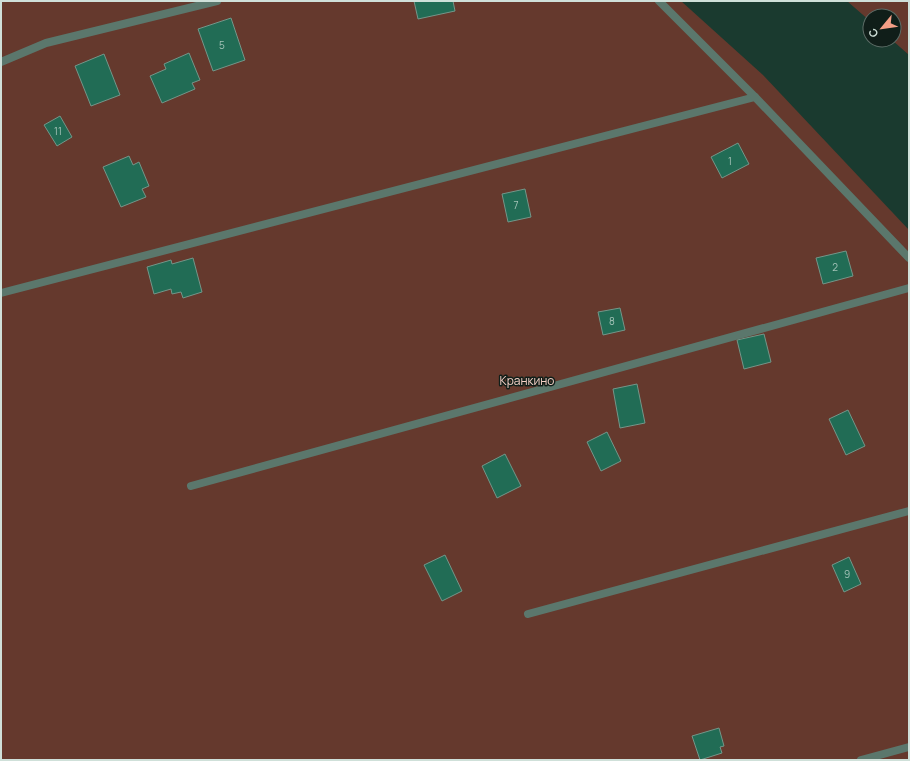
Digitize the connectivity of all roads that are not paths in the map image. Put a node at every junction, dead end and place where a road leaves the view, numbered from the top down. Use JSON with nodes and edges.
{"nodes":[{"id":1,"x":217,"y":1,"type":"edge"},
{"id":2,"x":659,"y":1,"type":"edge"},
{"id":3,"x":1,"y":62,"type":"edge"},
{"id":4,"x":755,"y":97,"type":"junction"},
{"id":5,"x":909,"y":258,"type":"edge"},
{"id":6,"x":909,"y":288,"type":"edge"},
{"id":7,"x":1,"y":293,"type":"edge"},
{"id":8,"x":191,"y":486,"type":"dead end"},
{"id":9,"x":909,"y":511,"type":"edge"},
{"id":10,"x":528,"y":614,"type":"dead end"},
{"id":11,"x":909,"y":747,"type":"edge"},
{"id":12,"x":861,"y":760,"type":"edge"}],
"edges":[{"from":1,"to":3,"type":"street"},
{"from":2,"to":4,"type":"street"},
{"from":4,"to":5,"type":"street"},
{"from":4,"to":7,"type":"street"},
{"from":6,"to":8,"type":"street"},
{"from":9,"to":10,"type":"street"},
{"from":11,"to":12,"type":"street"}]}
